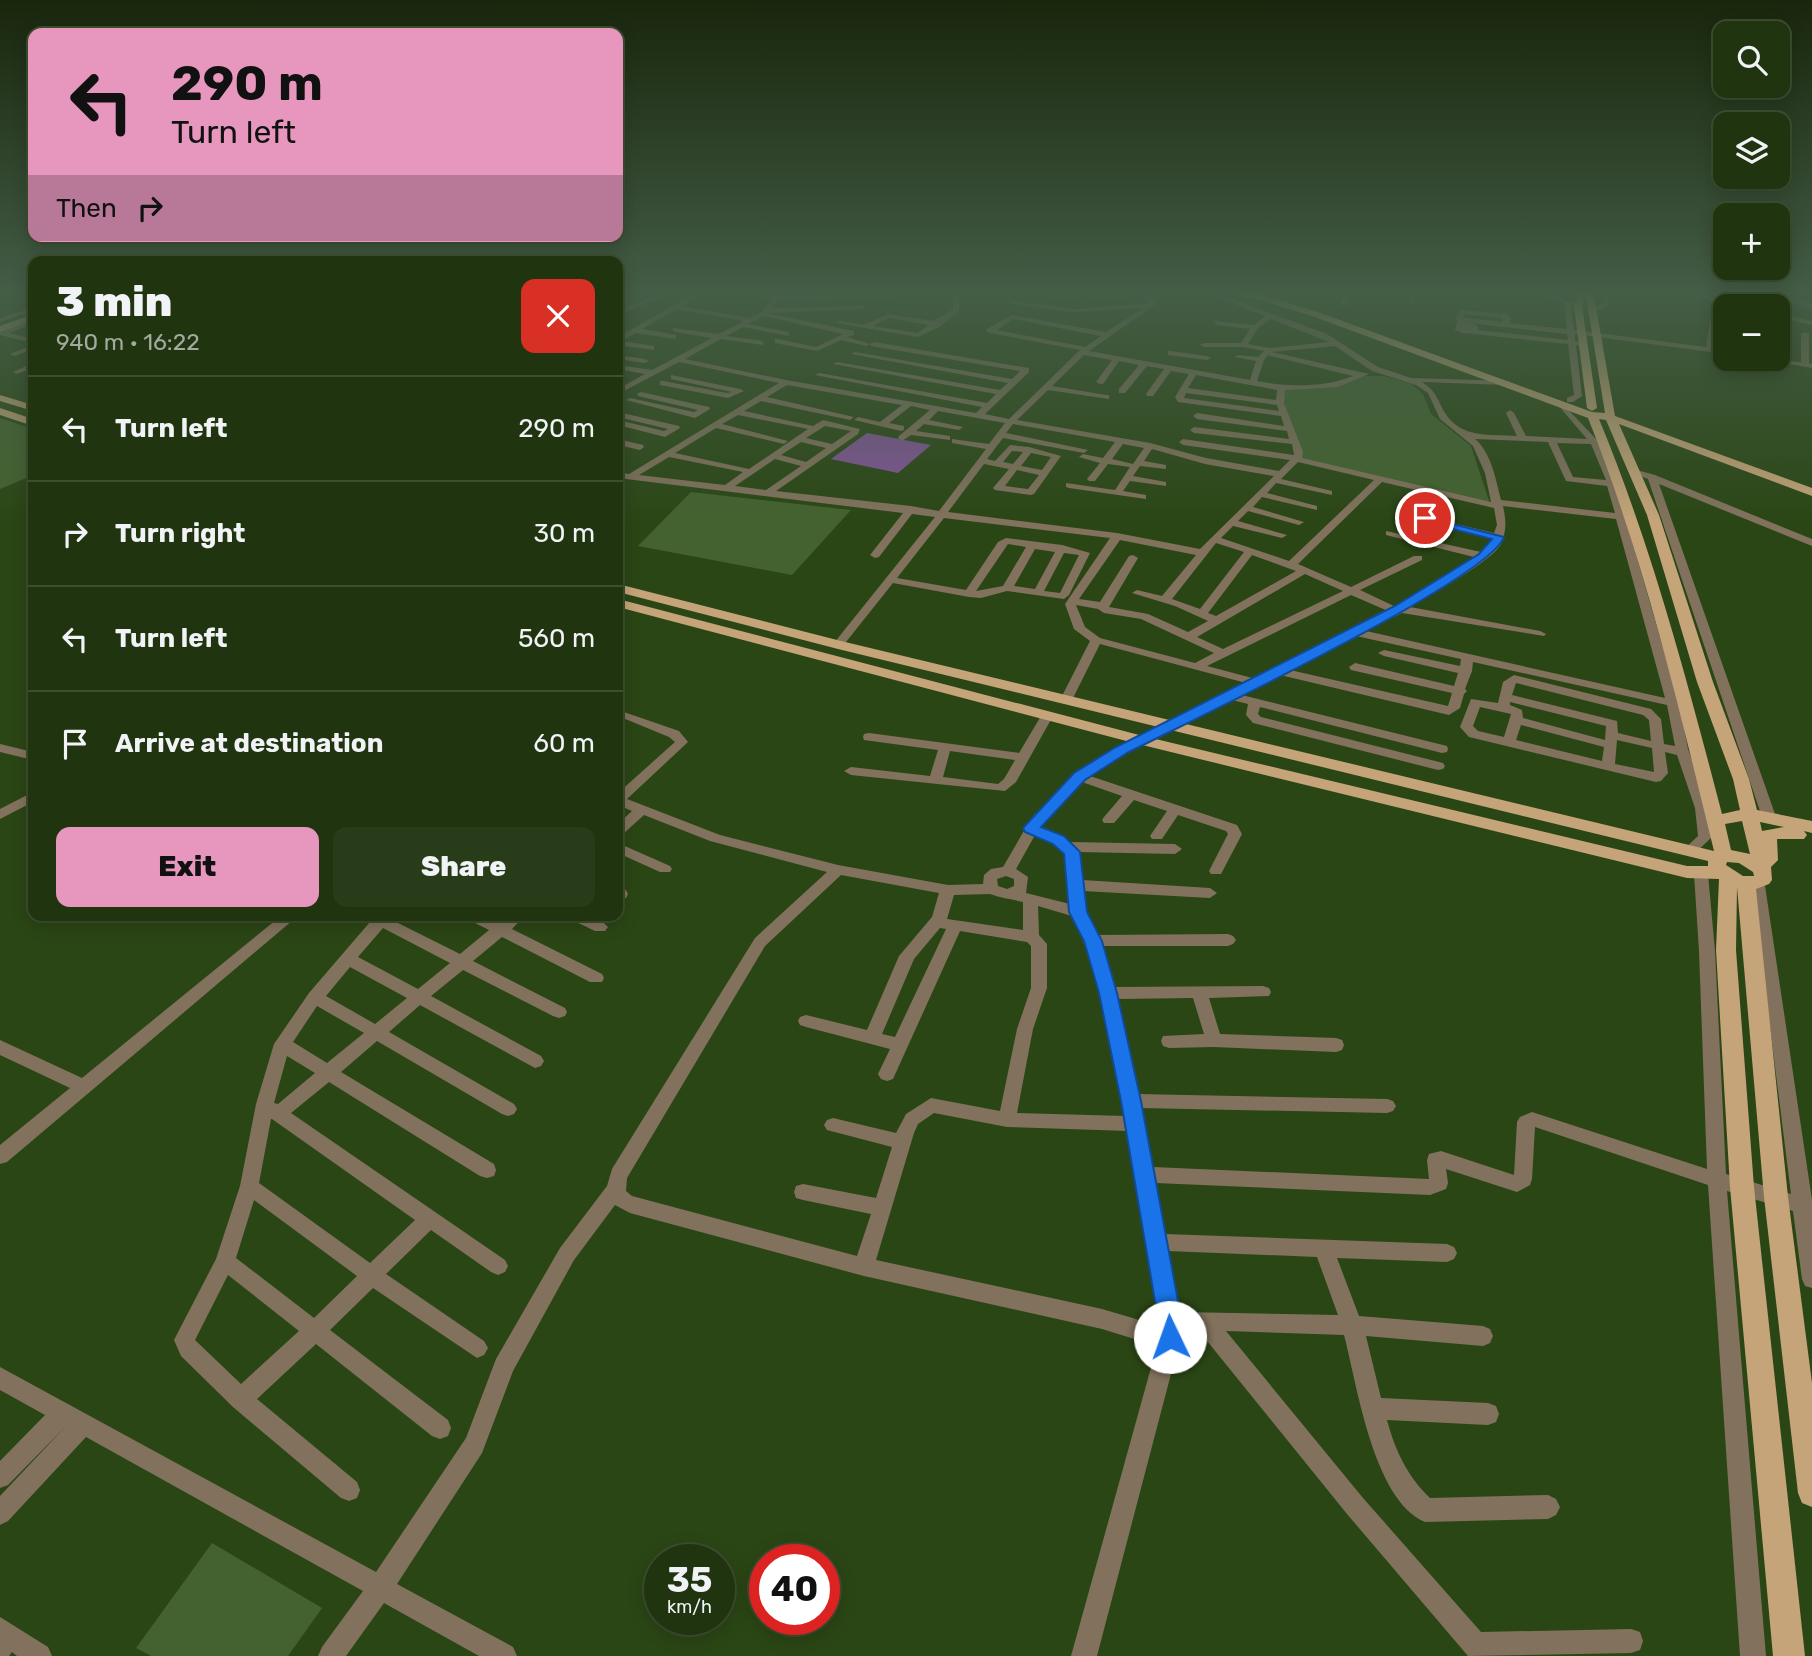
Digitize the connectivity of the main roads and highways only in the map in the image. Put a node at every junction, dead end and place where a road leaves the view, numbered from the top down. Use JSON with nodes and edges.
{"nodes":[{"id":1,"x":1462,"y":367,"type":"edge"},
{"id":2,"x":1474,"y":367,"type":"edge"},
{"id":3,"x":1582,"y":367,"type":"edge"},
{"id":4,"x":1606,"y":367,"type":"edge"},
{"id":5,"x":0,"y":401,"type":"edge"},
{"id":6,"x":1565,"y":402,"type":"junction"},
{"id":7,"x":28,"y":410,"type":"edge"},
{"id":8,"x":0,"y":411,"type":"edge"},
{"id":9,"x":1589,"y":412,"type":"junction"},
{"id":10,"x":1610,"y":415,"type":"junction"},
{"id":11,"x":28,"y":421,"type":"edge"},
{"id":12,"x":1812,"y":484,"type":"edge"},
{"id":13,"x":1812,"y":492,"type":"edge"},
{"id":14,"x":623,"y":589,"type":"edge"},
{"id":15,"x":623,"y":594,"type":"edge"},
{"id":16,"x":623,"y":604,"type":"edge"},
{"id":17,"x":1699,"y":661,"type":"junction"},
{"id":18,"x":1715,"y":664,"type":"road end"},
{"id":19,"x":1165,"y":729,"type":"junction"},
{"id":20,"x":1138,"y":734,"type":"junction"},
{"id":21,"x":1748,"y":814,"type":"junction"},
{"id":22,"x":1715,"y":821,"type":"junction"},
{"id":23,"x":1812,"y":827,"type":"edge"},
{"id":24,"x":1812,"y":838,"type":"edge"},
{"id":25,"x":1734,"y":871,"type":"junction"},
{"id":26,"x":1812,"y":1493,"type":"edge"},
{"id":27,"x":1789,"y":1656,"type":"edge"}],
"edges":[{"from":1,"to":6,"type":"main road"},
{"from":2,"to":6,"type":"main road"},
{"from":3,"to":9,"type":"main road"},
{"from":4,"to":10,"type":"main road"},
{"from":5,"to":7,"type":"main road"},
{"from":6,"to":9,"type":"main road"},
{"from":8,"to":11,"type":"main road"},
{"from":9,"to":10,"type":"main road"},
{"from":9,"to":22,"type":"main road"},
{"from":10,"to":12,"type":"main road"},
{"from":10,"to":13,"type":"main road"},
{"from":10,"to":17,"type":"main road"},
{"from":14,"to":19,"type":"main road"},
{"from":15,"to":20,"type":"main road"},
{"from":16,"to":20,"type":"main road"},
{"from":17,"to":18,"type":"main road"},
{"from":17,"to":21,"type":"main road"},
{"from":19,"to":20,"type":"main road"},
{"from":19,"to":25,"type":"main road"},
{"from":19,"to":25,"type":"main road"},
{"from":20,"to":25,"type":"main road"},
{"from":21,"to":22,"type":"main road"},
{"from":21,"to":23,"type":"main road"},
{"from":21,"to":25,"type":"main road"},
{"from":22,"to":25,"type":"main road"},
{"from":24,"to":25,"type":"main road"},
{"from":25,"to":26,"type":"main road"},
{"from":25,"to":27,"type":"main road"}]}
